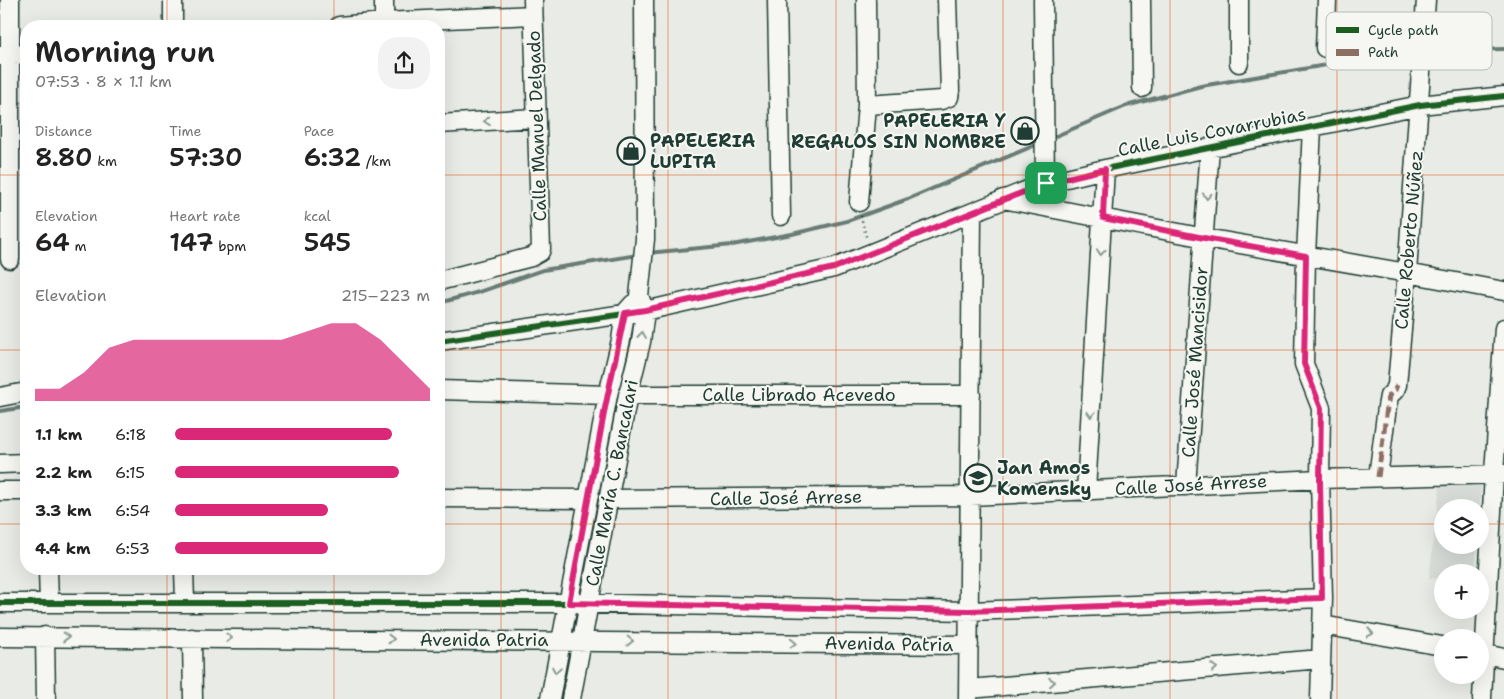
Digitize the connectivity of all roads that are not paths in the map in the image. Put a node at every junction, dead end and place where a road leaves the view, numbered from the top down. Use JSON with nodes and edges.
{"nodes":[{"id":1,"x":10,"y":0,"type":"edge"},
{"id":2,"x":173,"y":0,"type":"edge"},
{"id":3,"x":384,"y":0,"type":"edge"},
{"id":4,"x":644,"y":0,"type":"edge"},
{"id":5,"x":777,"y":0,"type":"edge"},
{"id":6,"x":866,"y":0,"type":"edge"},
{"id":7,"x":947,"y":0,"type":"edge"},
{"id":8,"x":1043,"y":0,"type":"edge"},
{"id":9,"x":1140,"y":0,"type":"edge"},
{"id":10,"x":1239,"y":0,"type":"edge"},
{"id":11,"x":1326,"y":0,"type":"edge"},
{"id":12,"x":533,"y":7,"type":"edge"},
{"id":13,"x":173,"y":20,"type":"edge"},
{"id":14,"x":384,"y":20,"type":"edge"},
{"id":15,"x":419,"y":20,"type":"edge"},
{"id":16,"x":1324,"y":48,"type":"dead end"},
{"id":17,"x":12,"y":55,"type":"edge"},
{"id":18,"x":1239,"y":63,"type":"dead end"},
{"id":19,"x":1421,"y":70,"type":"edge"},
{"id":20,"x":1142,"y":88,"type":"dead end"},
{"id":21,"x":1504,"y":96,"type":"edge"},
{"id":22,"x":868,"y":105,"type":"junction"},
{"id":23,"x":1420,"y":105,"type":"junction"},
{"id":24,"x":536,"y":118,"type":"junction"},
{"id":25,"x":445,"y":124,"type":"edge"},
{"id":26,"x":1312,"y":127,"type":"junction"},
{"id":27,"x":1210,"y":147,"type":"junction"},
{"id":28,"x":12,"y":157,"type":"edge"},
{"id":29,"x":1105,"y":169,"type":"junction"},
{"id":30,"x":1046,"y":183,"type":"junction"},
{"id":31,"x":1002,"y":199,"type":"junction"},
{"id":32,"x":860,"y":208,"type":"road end"},
{"id":33,"x":972,"y":213,"type":"junction"},
{"id":34,"x":781,"y":216,"type":"dead end"},
{"id":35,"x":1103,"y":218,"type":"junction"},
{"id":36,"x":1204,"y":238,"type":"junction"},
{"id":37,"x":1306,"y":256,"type":"junction"},
{"id":38,"x":12,"y":259,"type":"edge"},
{"id":39,"x":1407,"y":273,"type":"junction"},
{"id":40,"x":445,"y":279,"type":"edge"},
{"id":41,"x":1504,"y":291,"type":"edge"},
{"id":42,"x":642,"y":298,"type":"junction"},
{"id":43,"x":625,"y":313,"type":"junction"},
{"id":44,"x":1504,"y":328,"type":"edge"},
{"id":45,"x":445,"y":340,"type":"edge"},
{"id":46,"x":445,"y":390,"type":"edge"},
{"id":47,"x":20,"y":393,"type":"edge"},
{"id":48,"x":608,"y":395,"type":"junction"},
{"id":49,"x":628,"y":395,"type":"junction"},
{"id":50,"x":971,"y":395,"type":"junction"},
{"id":51,"x":0,"y":397,"type":"edge"},
{"id":52,"x":20,"y":463,"type":"edge"},
{"id":53,"x":0,"y":464,"type":"edge"},
{"id":54,"x":1499,"y":474,"type":"edge"},
{"id":55,"x":1378,"y":477,"type":"junction"},
{"id":56,"x":1320,"y":479,"type":"junction"},
{"id":57,"x":1186,"y":486,"type":"junction"},
{"id":58,"x":1086,"y":490,"type":"junction"},
{"id":59,"x":20,"y":491,"type":"edge"},
{"id":60,"x":0,"y":492,"type":"edge"},
{"id":61,"x":970,"y":496,"type":"junction"},
{"id":62,"x":445,"y":498,"type":"edge"},
{"id":63,"x":588,"y":499,"type":"junction"},
{"id":64,"x":608,"y":500,"type":"junction"},
{"id":65,"x":48,"y":575,"type":"edge"},
{"id":66,"x":184,"y":575,"type":"edge"},
{"id":67,"x":1322,"y":598,"type":"junction"},
{"id":68,"x":185,"y":602,"type":"junction"},
{"id":69,"x":0,"y":603,"type":"edge"},
{"id":70,"x":49,"y":603,"type":"junction"},
{"id":71,"x":569,"y":603,"type":"junction"},
{"id":72,"x":588,"y":604,"type":"junction"},
{"id":73,"x":969,"y":611,"type":"junction"},
{"id":74,"x":1322,"y":625,"type":"junction"},
{"id":75,"x":1485,"y":629,"type":"edge"},
{"id":76,"x":0,"y":636,"type":"edge"},
{"id":77,"x":45,"y":636,"type":"junction"},
{"id":78,"x":192,"y":638,"type":"junction"},
{"id":79,"x":562,"y":640,"type":"junction"},
{"id":80,"x":581,"y":640,"type":"junction"},
{"id":81,"x":969,"y":645,"type":"junction"},
{"id":82,"x":1434,"y":645,"type":"edge"},
{"id":83,"x":1489,"y":655,"type":"edge"},
{"id":84,"x":1504,"y":658,"type":"edge"},
{"id":85,"x":1321,"y":659,"type":"junction"},
{"id":86,"x":1482,"y":684,"type":"edge"},
{"id":87,"x":968,"y":694,"type":"edge"},
{"id":88,"x":46,"y":699,"type":"edge"},
{"id":89,"x":193,"y":699,"type":"edge"},
{"id":90,"x":550,"y":699,"type":"edge"},
{"id":91,"x":570,"y":699,"type":"edge"},
{"id":92,"x":1320,"y":699,"type":"edge"},
{"id":93,"x":1482,"y":699,"type":"edge"}],
"edges":[{"from":1,"to":17,"type":"street"},
{"from":2,"to":13,"type":"street"},
{"from":3,"to":14,"type":"street"},
{"from":4,"to":42,"type":"street","name":"Calle María C. Bancalari"},
{"from":5,"to":34,"type":"street"},
{"from":6,"to":22,"type":"street"},
{"from":7,"to":22,"type":"street"},
{"from":8,"to":30,"type":"street"},
{"from":9,"to":20,"type":"street"},
{"from":10,"to":18,"type":"street"},
{"from":11,"to":16,"type":"street"},
{"from":12,"to":15,"type":"street"},
{"from":12,"to":24,"type":"street","name":"Calle Manuel Delgado"},
{"from":17,"to":28,"type":"street"},
{"from":19,"to":23,"type":"street","name":"Calle Roberto Núñez"},
{"from":21,"to":23,"type":"street","name":"Calle Luis Covarrubias"},
{"from":22,"to":32,"type":"street"},
{"from":23,"to":26,"type":"street","name":"Calle Luis Covarrubias"},
{"from":23,"to":39,"type":"street","name":"Calle Roberto Núñez"},
{"from":24,"to":25,"type":"street","one_way":true},
{"from":24,"to":40,"type":"street","name":"Calle Manuel Delgado"},
{"from":26,"to":27,"type":"street","name":"Calle Luis Covarrubias"},
{"from":26,"to":37,"type":"street"},
{"from":27,"to":29,"type":"street","name":"Calle Luis Covarrubias"},
{"from":27,"to":36,"type":"street","name":"Calle José Mancisidor","one_way":true},
{"from":28,"to":38,"type":"street"},
{"from":29,"to":30,"type":"street","name":"Calle Luis Covarrubias"},
{"from":29,"to":35,"type":"street"},
{"from":30,"to":31,"type":"street","name":"Calle Luis Covarrubias"},
{"from":31,"to":33,"type":"street","name":"Calle Luis Covarrubias"},
{"from":31,"to":35,"type":"street"},
{"from":33,"to":42,"type":"street","name":"Calle Luis Covarrubias"},
{"from":33,"to":50,"type":"street"},
{"from":35,"to":36,"type":"street"},
{"from":35,"to":58,"type":"street","one_way":true},
{"from":36,"to":37,"type":"street"},
{"from":36,"to":57,"type":"street","name":"Calle José Mancisidor"},
{"from":37,"to":39,"type":"street"},
{"from":37,"to":56,"type":"street"},
{"from":39,"to":41,"type":"street"},
{"from":39,"to":55,"type":"street","name":"Calle Roberto Núñez"},
{"from":42,"to":43,"type":"street","name":"Calle Luis Covarrubias"},
{"from":49,"to":42,"type":"street","name":"Calle María C. Bancalari","one_way":true},
{"from":43,"to":45,"type":"street","name":"Calle Luis Covarrubias"},
{"from":43,"to":48,"type":"street","name":"Calle María C. Bancalari"},
{"from":44,"to":54,"type":"street"},
{"from":46,"to":48,"type":"street"},
{"from":47,"to":51,"type":"street"},
{"from":48,"to":63,"type":"street","name":"Calle María C. Bancalari"},
{"from":49,"to":50,"type":"street","name":"Calle Librado Acevedo"},
{"from":49,"to":64,"type":"street","name":"Calle María C. Bancalari"},
{"from":50,"to":61,"type":"street"},
{"from":52,"to":53,"type":"street"},
{"from":54,"to":55,"type":"street","name":"Calle José Arrese"},
{"from":54,"to":75,"type":"street"},
{"from":55,"to":56,"type":"street","name":"Calle José Arrese"},
{"from":56,"to":57,"type":"street","name":"Calle José Arrese"},
{"from":56,"to":67,"type":"street"},
{"from":57,"to":58,"type":"street","name":"Calle José Arrese"},
{"from":58,"to":61,"type":"street","name":"Calle José Arrese"},
{"from":59,"to":60,"type":"street"},
{"from":61,"to":64,"type":"street","name":"Calle José Arrese"},
{"from":61,"to":73,"type":"street"},
{"from":62,"to":63,"type":"street"},
{"from":63,"to":71,"type":"street","name":"Calle María C. Bancalari"},
{"from":64,"to":72,"type":"street","name":"Calle María C. Bancalari"},
{"from":65,"to":70,"type":"street"},
{"from":66,"to":68,"type":"street"},
{"from":67,"to":73,"type":"street","name":"Avenida Patria"},
{"from":67,"to":74,"type":"street"},
{"from":68,"to":70,"type":"street","name":"Avenida Patria"},
{"from":68,"to":71,"type":"street","name":"Avenida Patria"},
{"from":69,"to":70,"type":"street","name":"Avenida Patria"},
{"from":71,"to":72,"type":"street","name":"Avenida Patria"},
{"from":71,"to":79,"type":"street","name":"Calle María C. Bancalari"},
{"from":72,"to":73,"type":"street","name":"Avenida Patria"},
{"from":72,"to":80,"type":"street","name":"Calle María C. Bancalari"},
{"from":73,"to":81,"type":"street"},
{"from":74,"to":82,"type":"street","one_way":true},
{"from":74,"to":85,"type":"street"},
{"from":76,"to":77,"type":"street","name":"Avenida Patria"},
{"from":77,"to":78,"type":"street","name":"Avenida Patria","one_way":true},
{"from":77,"to":88,"type":"street"},
{"from":78,"to":79,"type":"street","name":"Avenida Patria","one_way":true},
{"from":78,"to":89,"type":"street"},
{"from":79,"to":80,"type":"street","name":"Avenida Patria"},
{"from":79,"to":90,"type":"street","name":"Calle María C. Bancalari","one_way":true},
{"from":80,"to":81,"type":"street","name":"Avenida Patria","one_way":true},
{"from":80,"to":91,"type":"street","name":"Calle María C. Bancalari"},
{"from":81,"to":87,"type":"street"},
{"from":83,"to":84,"type":"street"},
{"from":87,"to":85,"type":"street","one_way":true},
{"from":85,"to":92,"type":"street"},
{"from":86,"to":93,"type":"street"}]}
